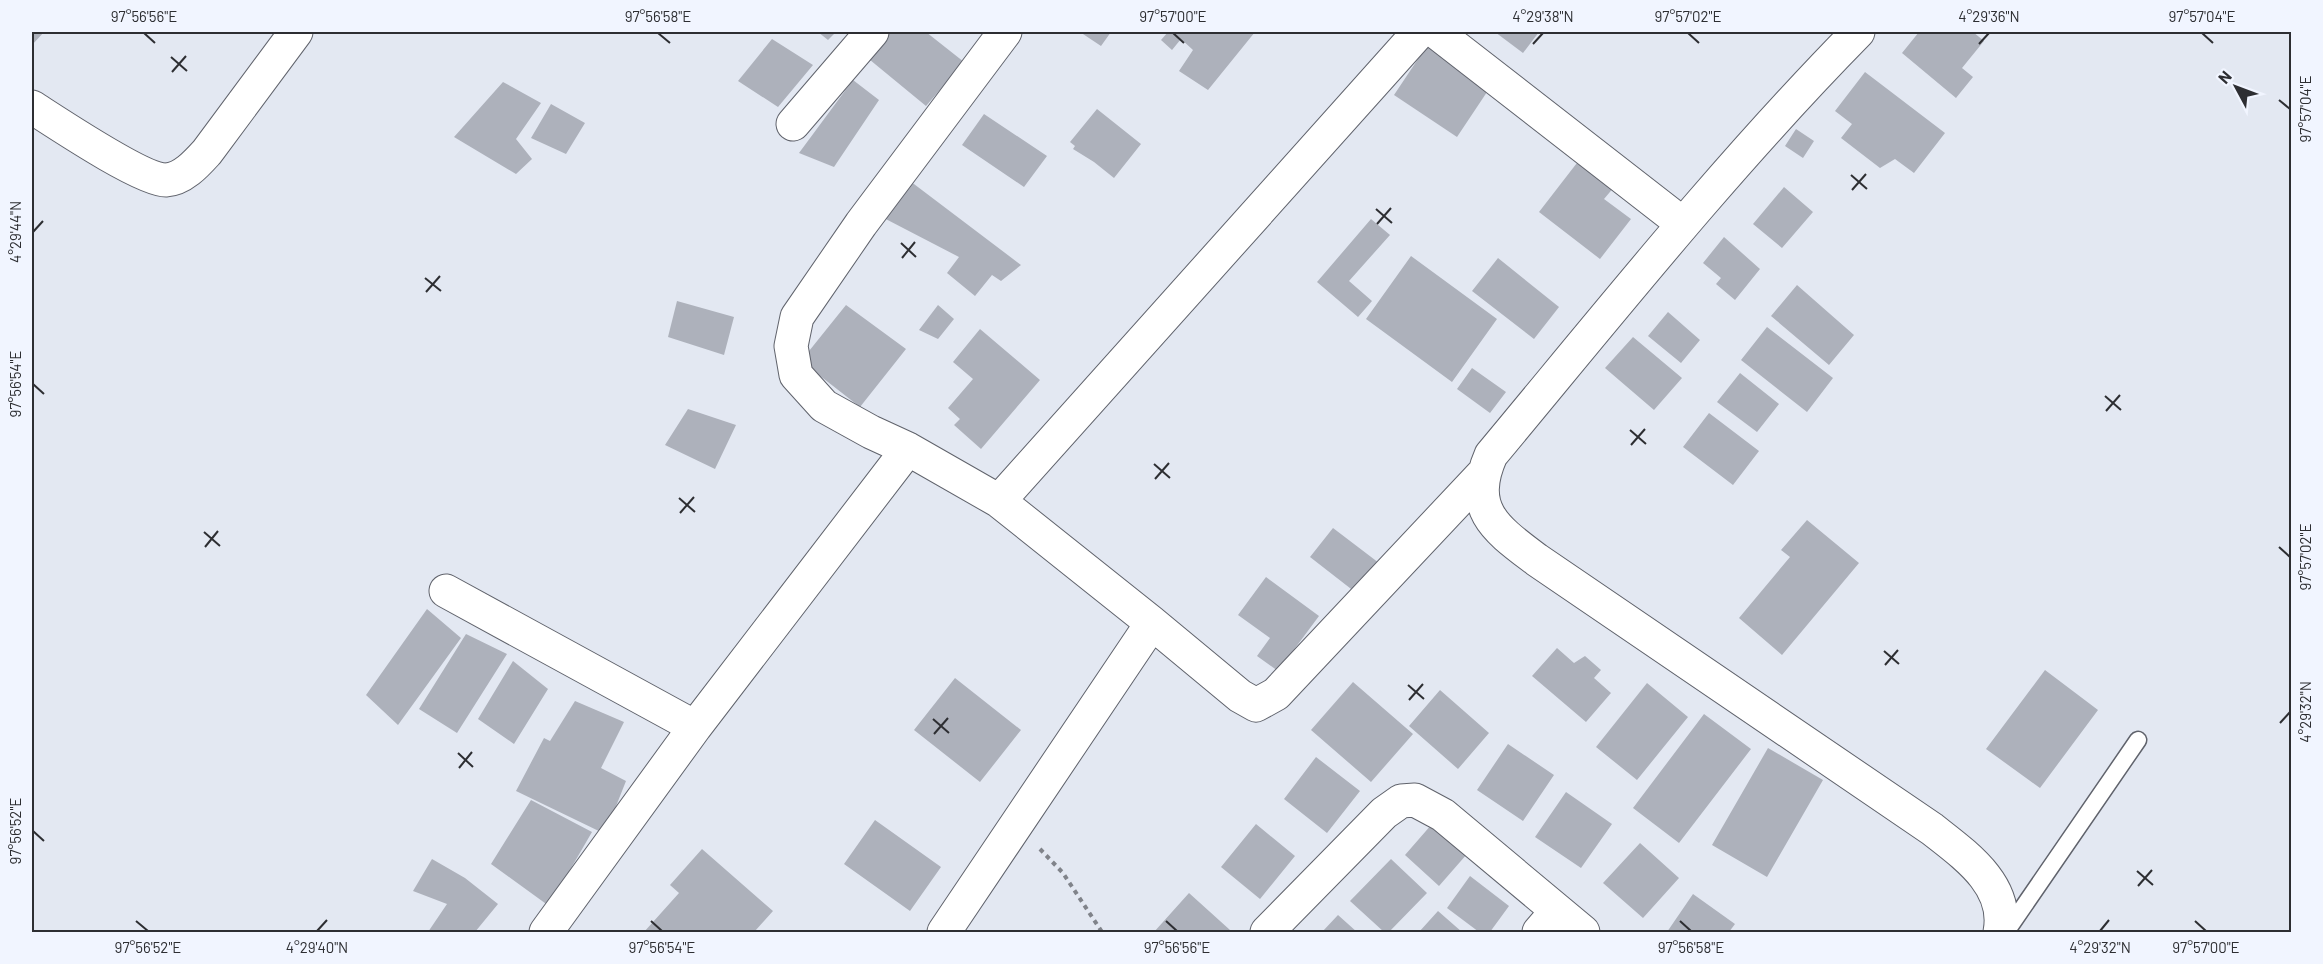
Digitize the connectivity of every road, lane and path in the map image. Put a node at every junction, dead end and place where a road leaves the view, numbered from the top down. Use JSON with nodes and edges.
{"nodes":[{"id":1,"x":296,"y":32,"type":"edge"},
{"id":2,"x":872,"y":32,"type":"edge"},
{"id":3,"x":1005,"y":32,"type":"edge"},
{"id":4,"x":1419,"y":32,"type":"edge"},
{"id":5,"x":1436,"y":32,"type":"edge"},
{"id":6,"x":1858,"y":32,"type":"edge"},
{"id":7,"x":32,"y":108,"type":"edge"},
{"id":8,"x":793,"y":124,"type":"dead end"},
{"id":9,"x":1683,"y":224,"type":"junction"},
{"id":10,"x":908,"y":449,"type":"junction"},
{"id":11,"x":1482,"y":475,"type":"junction"},
{"id":12,"x":999,"y":501,"type":"junction"},
{"id":13,"x":446,"y":591,"type":"dead end"},
{"id":14,"x":1152,"y":623,"type":"junction"},
{"id":15,"x":694,"y":727,"type":"junction"},
{"id":16,"x":2138,"y":740,"type":"dead end"},
{"id":17,"x":1016,"y":827,"type":"junction"},
{"id":18,"x":1548,"y":922,"type":"edge"},
{"id":19,"x":546,"y":933,"type":"edge"},
{"id":20,"x":944,"y":933,"type":"edge"},
{"id":21,"x":1102,"y":933,"type":"edge"},
{"id":22,"x":1267,"y":933,"type":"edge"},
{"id":23,"x":1583,"y":933,"type":"edge"},
{"id":24,"x":2000,"y":933,"type":"edge"},
{"id":25,"x":2006,"y":933,"type":"edge"}],
"edges":[{"from":1,"to":7,"type":"street"},
{"from":2,"to":8,"type":"street"},
{"from":3,"to":10,"type":"street"},
{"from":4,"to":12,"type":"street"},
{"from":5,"to":9,"type":"street"},
{"from":6,"to":9,"type":"street"},
{"from":9,"to":11,"type":"street"},
{"from":10,"to":12,"type":"street"},
{"from":10,"to":15,"type":"street"},
{"from":11,"to":14,"type":"street"},
{"from":11,"to":24,"type":"street"},
{"from":12,"to":14,"type":"street"},
{"from":13,"to":15,"type":"street"},
{"from":14,"to":17,"type":"street"},
{"from":15,"to":19,"type":"street"},
{"from":16,"to":25,"type":"lane"},
{"from":17,"to":20,"type":"street"},
{"from":17,"to":21,"type":"path"},
{"from":18,"to":22,"type":"street"},
{"from":18,"to":23,"type":"street"}]}
